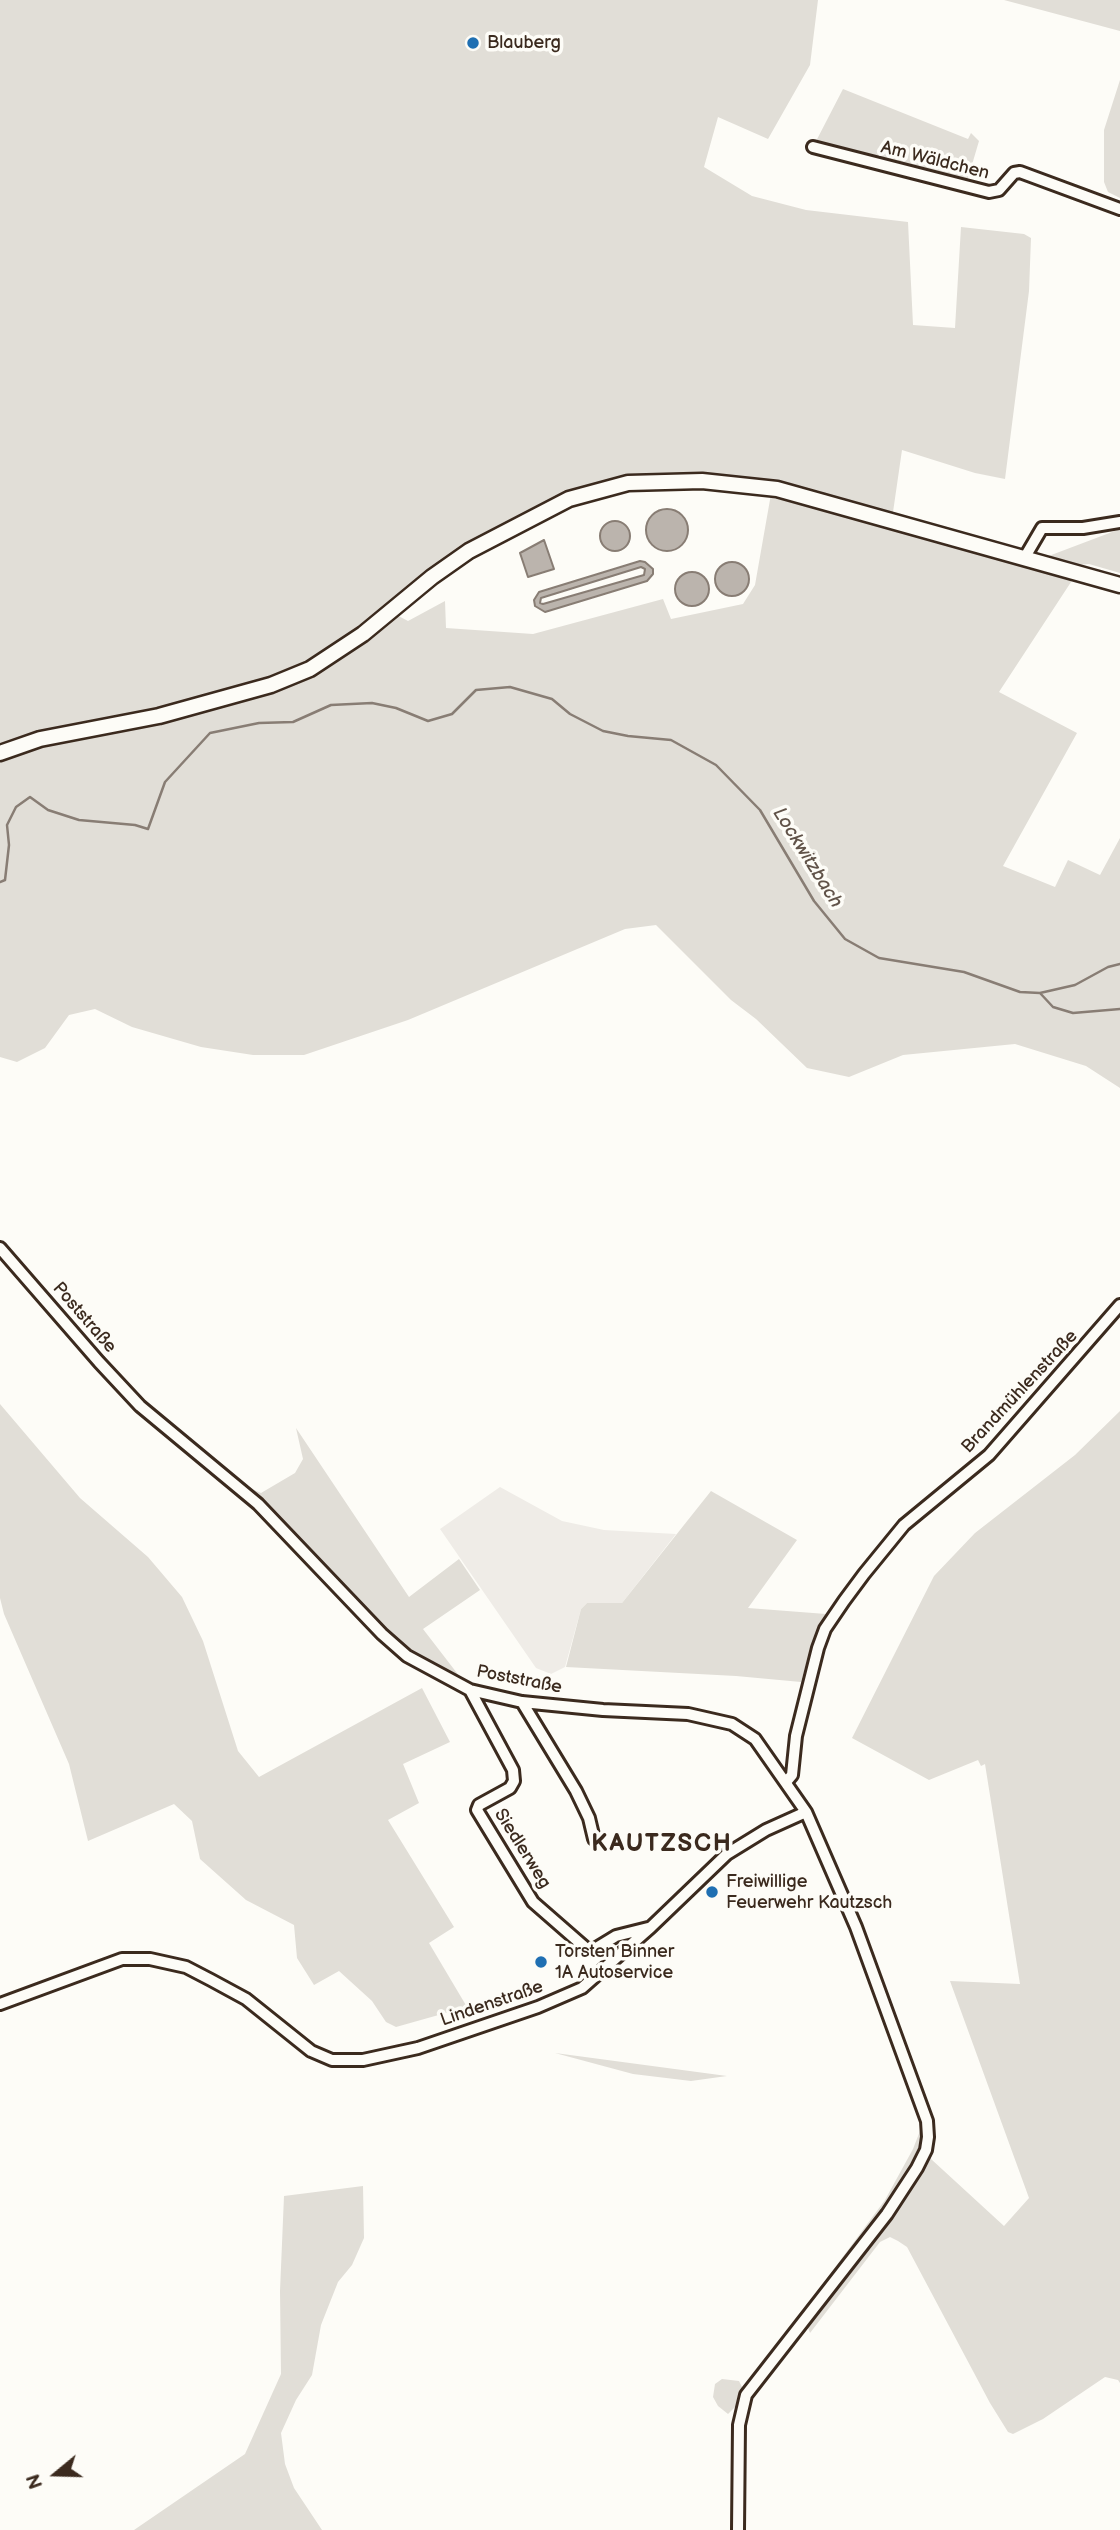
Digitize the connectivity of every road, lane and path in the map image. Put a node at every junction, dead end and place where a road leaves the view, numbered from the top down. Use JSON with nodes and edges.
{"nodes":[{"id":1,"x":813,"y":147,"type":"dead end"},
{"id":2,"x":1120,"y":209,"type":"edge"},
{"id":3,"x":1120,"y":522,"type":"edge"},
{"id":4,"x":1025,"y":557,"type":"junction"},
{"id":5,"x":1120,"y":584,"type":"edge"},
{"id":6,"x":0,"y":753,"type":"edge"},
{"id":7,"x":0,"y":1248,"type":"edge"},
{"id":8,"x":1120,"y":1306,"type":"edge"},
{"id":9,"x":470,"y":1690,"type":"junction"},
{"id":10,"x":522,"y":1702,"type":"junction"},
{"id":11,"x":786,"y":1782,"type":"junction"},
{"id":12,"x":806,"y":1812,"type":"junction"},
{"id":13,"x":594,"y":1839,"type":"dead end"},
{"id":14,"x":651,"y":1927,"type":"junction"},
{"id":15,"x":588,"y":1950,"type":"joint"},
{"id":16,"x":0,"y":2004,"type":"edge"},
{"id":17,"x":738,"y":2530,"type":"edge"}],
"edges":[{"from":1,"to":2,"type":"street","name":"Am Wäldchen"},
{"from":3,"to":4,"type":"street"},
{"from":4,"to":5,"type":"main road"},
{"from":4,"to":6,"type":"main road"},
{"from":7,"to":9,"type":"street","name":"Poststraße"},
{"from":8,"to":11,"type":"street","name":"Brandmühlenstraße"},
{"from":9,"to":10,"type":"street","name":"Poststraße"},
{"from":9,"to":15,"type":"street","name":"Siedlerweg"},
{"from":10,"to":11,"type":"street","name":"Poststraße"},
{"from":10,"to":13,"type":"street"},
{"from":11,"to":12,"type":"street","name":"Poststraße"},
{"from":12,"to":14,"type":"street","name":"Lindenstraße"},
{"from":12,"to":17,"type":"street","name":"Poststraße"},
{"from":14,"to":15,"type":"street","name":"Lindenstraße"},
{"from":14,"to":16,"type":"street","name":"Lindenstraße"}]}
